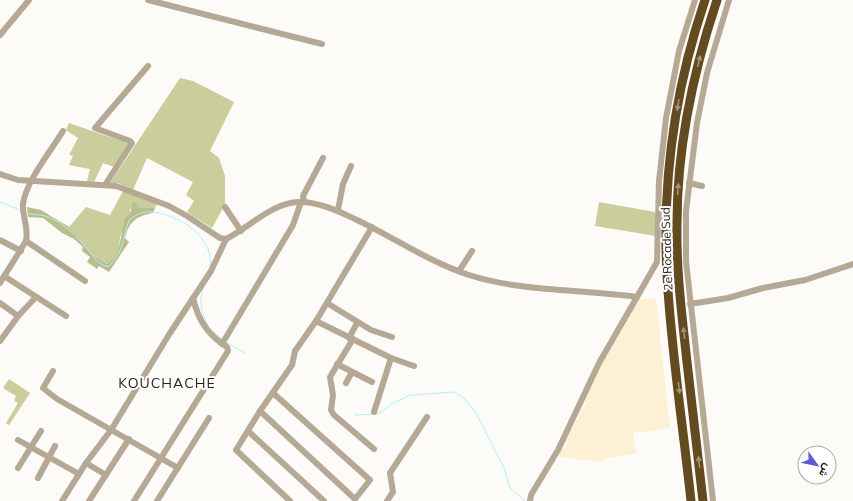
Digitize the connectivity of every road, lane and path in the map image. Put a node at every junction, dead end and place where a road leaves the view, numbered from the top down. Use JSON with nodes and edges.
{"nodes":[{"id":1,"x":29,"y":0,"type":"edge"},
{"id":2,"x":148,"y":0,"type":"edge"},
{"id":3,"x":695,"y":0,"type":"edge"},
{"id":4,"x":705,"y":0,"type":"edge"},
{"id":5,"x":717,"y":0,"type":"edge"},
{"id":6,"x":729,"y":0,"type":"edge"},
{"id":7,"x":0,"y":35,"type":"edge"},
{"id":8,"x":322,"y":44,"type":"dead end"},
{"id":9,"x":148,"y":66,"type":"dead end"},
{"id":10,"x":63,"y":131,"type":"dead end"},
{"id":11,"x":323,"y":158,"type":"dead end"},
{"id":12,"x":351,"y":166,"type":"dead end"},
{"id":13,"x":0,"y":174,"type":"edge"},
{"id":14,"x":32,"y":181,"type":"junction"},
{"id":15,"x":689,"y":184,"type":"junction"},
{"id":16,"x":105,"y":185,"type":"junction"},
{"id":17,"x":702,"y":186,"type":"dead end"},
{"id":18,"x":303,"y":202,"type":"junction"},
{"id":19,"x":225,"y":207,"type":"dead end"},
{"id":20,"x":338,"y":210,"type":"junction"},
{"id":21,"x":372,"y":227,"type":"junction"},
{"id":22,"x":241,"y":231,"type":"junction"},
{"id":23,"x":226,"y":239,"type":"junction"},
{"id":24,"x":0,"y":240,"type":"edge"},
{"id":25,"x":26,"y":240,"type":"junction"},
{"id":26,"x":20,"y":251,"type":"junction"},
{"id":27,"x":472,"y":252,"type":"dead end"},
{"id":28,"x":853,"y":264,"type":"edge"},
{"id":29,"x":0,"y":270,"type":"edge"},
{"id":30,"x":459,"y":271,"type":"junction"},
{"id":31,"x":5,"y":274,"type":"junction"},
{"id":32,"x":85,"y":281,"type":"dead end"},
{"id":33,"x":0,"y":283,"type":"edge"},
{"id":34,"x":36,"y":297,"type":"junction"},
{"id":35,"x":637,"y":297,"type":"junction"},
{"id":36,"x":193,"y":298,"type":"junction"},
{"id":37,"x":0,"y":303,"type":"edge"},
{"id":38,"x":327,"y":303,"type":"junction"},
{"id":39,"x":690,"y":304,"type":"junction"},
{"id":40,"x":18,"y":316,"type":"junction"},
{"id":41,"x":66,"y":316,"type":"dead end"},
{"id":42,"x":316,"y":321,"type":"junction"},
{"id":43,"x":357,"y":323,"type":"junction"},
{"id":44,"x":392,"y":337,"type":"dead end"},
{"id":45,"x":351,"y":338,"type":"junction"},
{"id":46,"x":0,"y":341,"type":"edge"},
{"id":47,"x":222,"y":344,"type":"junction"},
{"id":48,"x":392,"y":358,"type":"junction"},
{"id":49,"x":337,"y":364,"type":"junction"},
{"id":50,"x":414,"y":366,"type":"dead end"},
{"id":51,"x":53,"y":371,"type":"dead end"},
{"id":52,"x":352,"y":372,"type":"junction"},
{"id":53,"x":372,"y":382,"type":"dead end"},
{"id":54,"x":346,"y":383,"type":"dead end"},
{"id":55,"x":273,"y":393,"type":"junction"},
{"id":56,"x":260,"y":411,"type":"junction"},
{"id":57,"x":374,"y":412,"type":"dead end"},
{"id":58,"x":427,"y":416,"type":"dead end"},
{"id":59,"x":209,"y":418,"type":"dead end"},
{"id":60,"x":111,"y":430,"type":"junction"},
{"id":61,"x":41,"y":431,"type":"dead end"},
{"id":62,"x":248,"y":431,"type":"junction"},
{"id":63,"x":129,"y":439,"type":"junction"},
{"id":64,"x":18,"y":440,"type":"dead end"},
{"id":65,"x":55,"y":446,"type":"dead end"},
{"id":66,"x":31,"y":447,"type":"junction"},
{"id":67,"x":374,"y":449,"type":"dead end"},
{"id":68,"x":48,"y":458,"type":"junction"},
{"id":69,"x":160,"y":459,"type":"junction"},
{"id":70,"x":86,"y":463,"type":"junction"},
{"id":71,"x":18,"y":468,"type":"dead end"},
{"id":72,"x":178,"y":468,"type":"junction"},
{"id":73,"x":79,"y":474,"type":"junction"},
{"id":74,"x":106,"y":475,"type":"junction"},
{"id":75,"x":38,"y":478,"type":"dead end"},
{"id":76,"x":531,"y":498,"type":"edge"},
{"id":77,"x":62,"y":501,"type":"edge"},
{"id":78,"x":89,"y":501,"type":"edge"},
{"id":79,"x":134,"y":501,"type":"edge"},
{"id":80,"x":157,"y":501,"type":"edge"},
{"id":81,"x":290,"y":501,"type":"edge"},
{"id":82,"x":324,"y":501,"type":"edge"},
{"id":83,"x":387,"y":501,"type":"edge"},
{"id":84,"x":691,"y":501,"type":"edge"},
{"id":85,"x":703,"y":501,"type":"edge"},
{"id":86,"x":713,"y":501,"type":"edge"}],
"edges":[{"from":1,"to":7,"type":"street"},
{"from":2,"to":8,"type":"street"},
{"from":3,"to":35,"type":"street"},
{"from":4,"to":84,"type":"highway","name":"2e Rocade Sud","one_way":true},
{"from":85,"to":5,"type":"highway","name":"2e Rocade Sud","one_way":true},
{"from":6,"to":15,"type":"street"},
{"from":9,"to":16,"type":"street"},
{"from":10,"to":14,"type":"street"},
{"from":11,"to":18,"type":"street"},
{"from":12,"to":20,"type":"street"},
{"from":13,"to":14,"type":"street"},
{"from":14,"to":16,"type":"street"},
{"from":14,"to":25,"type":"street"},
{"from":15,"to":17,"type":"street"},
{"from":15,"to":39,"type":"street"},
{"from":16,"to":23,"type":"street"},
{"from":18,"to":20,"type":"street"},
{"from":18,"to":22,"type":"street"},
{"from":18,"to":47,"type":"street"},
{"from":19,"to":22,"type":"street"},
{"from":20,"to":21,"type":"street"},
{"from":21,"to":30,"type":"street"},
{"from":21,"to":38,"type":"street"},
{"from":22,"to":23,"type":"street"},
{"from":23,"to":36,"type":"street"},
{"from":24,"to":26,"type":"street"},
{"from":25,"to":26,"type":"street"},
{"from":25,"to":32,"type":"street"},
{"from":26,"to":31,"type":"street"},
{"from":27,"to":30,"type":"street"},
{"from":28,"to":39,"type":"street"},
{"from":29,"to":31,"type":"street"},
{"from":30,"to":35,"type":"street"},
{"from":31,"to":33,"type":"street"},
{"from":31,"to":34,"type":"street"},
{"from":34,"to":40,"type":"street"},
{"from":34,"to":41,"type":"street"},
{"from":35,"to":76,"type":"street"},
{"from":36,"to":47,"type":"street"},
{"from":36,"to":60,"type":"street"},
{"from":37,"to":40,"type":"street"},
{"from":38,"to":42,"type":"street"},
{"from":38,"to":43,"type":"street"},
{"from":39,"to":86,"type":"street"},
{"from":40,"to":46,"type":"street"},
{"from":42,"to":45,"type":"street"},
{"from":42,"to":55,"type":"street"},
{"from":43,"to":44,"type":"street"},
{"from":43,"to":45,"type":"street"},
{"from":45,"to":48,"type":"street"},
{"from":45,"to":49,"type":"street"},
{"from":47,"to":69,"type":"street"},
{"from":48,"to":50,"type":"street"},
{"from":48,"to":57,"type":"street"},
{"from":49,"to":52,"type":"street"},
{"from":49,"to":67,"type":"street"},
{"from":51,"to":60,"type":"street"},
{"from":52,"to":53,"type":"street"},
{"from":52,"to":54,"type":"street"},
{"from":55,"to":56,"type":"street"},
{"from":55,"to":56,"type":"street"},
{"from":56,"to":62,"type":"street"},
{"from":58,"to":83,"type":"street"},
{"from":59,"to":72,"type":"street"},
{"from":60,"to":63,"type":"street"},
{"from":60,"to":70,"type":"street"},
{"from":61,"to":66,"type":"street"},
{"from":62,"to":81,"type":"street"},
{"from":62,"to":82,"type":"street"},
{"from":63,"to":69,"type":"street"},
{"from":63,"to":74,"type":"street"},
{"from":64,"to":66,"type":"street"},
{"from":65,"to":68,"type":"street"},
{"from":66,"to":68,"type":"street"},
{"from":66,"to":71,"type":"street"},
{"from":68,"to":73,"type":"street"},
{"from":68,"to":75,"type":"street"},
{"from":69,"to":72,"type":"street"},
{"from":69,"to":79,"type":"street"},
{"from":70,"to":73,"type":"street"},
{"from":70,"to":74,"type":"street"},
{"from":72,"to":80,"type":"street"},
{"from":73,"to":77,"type":"street"},
{"from":74,"to":78,"type":"street"}]}
